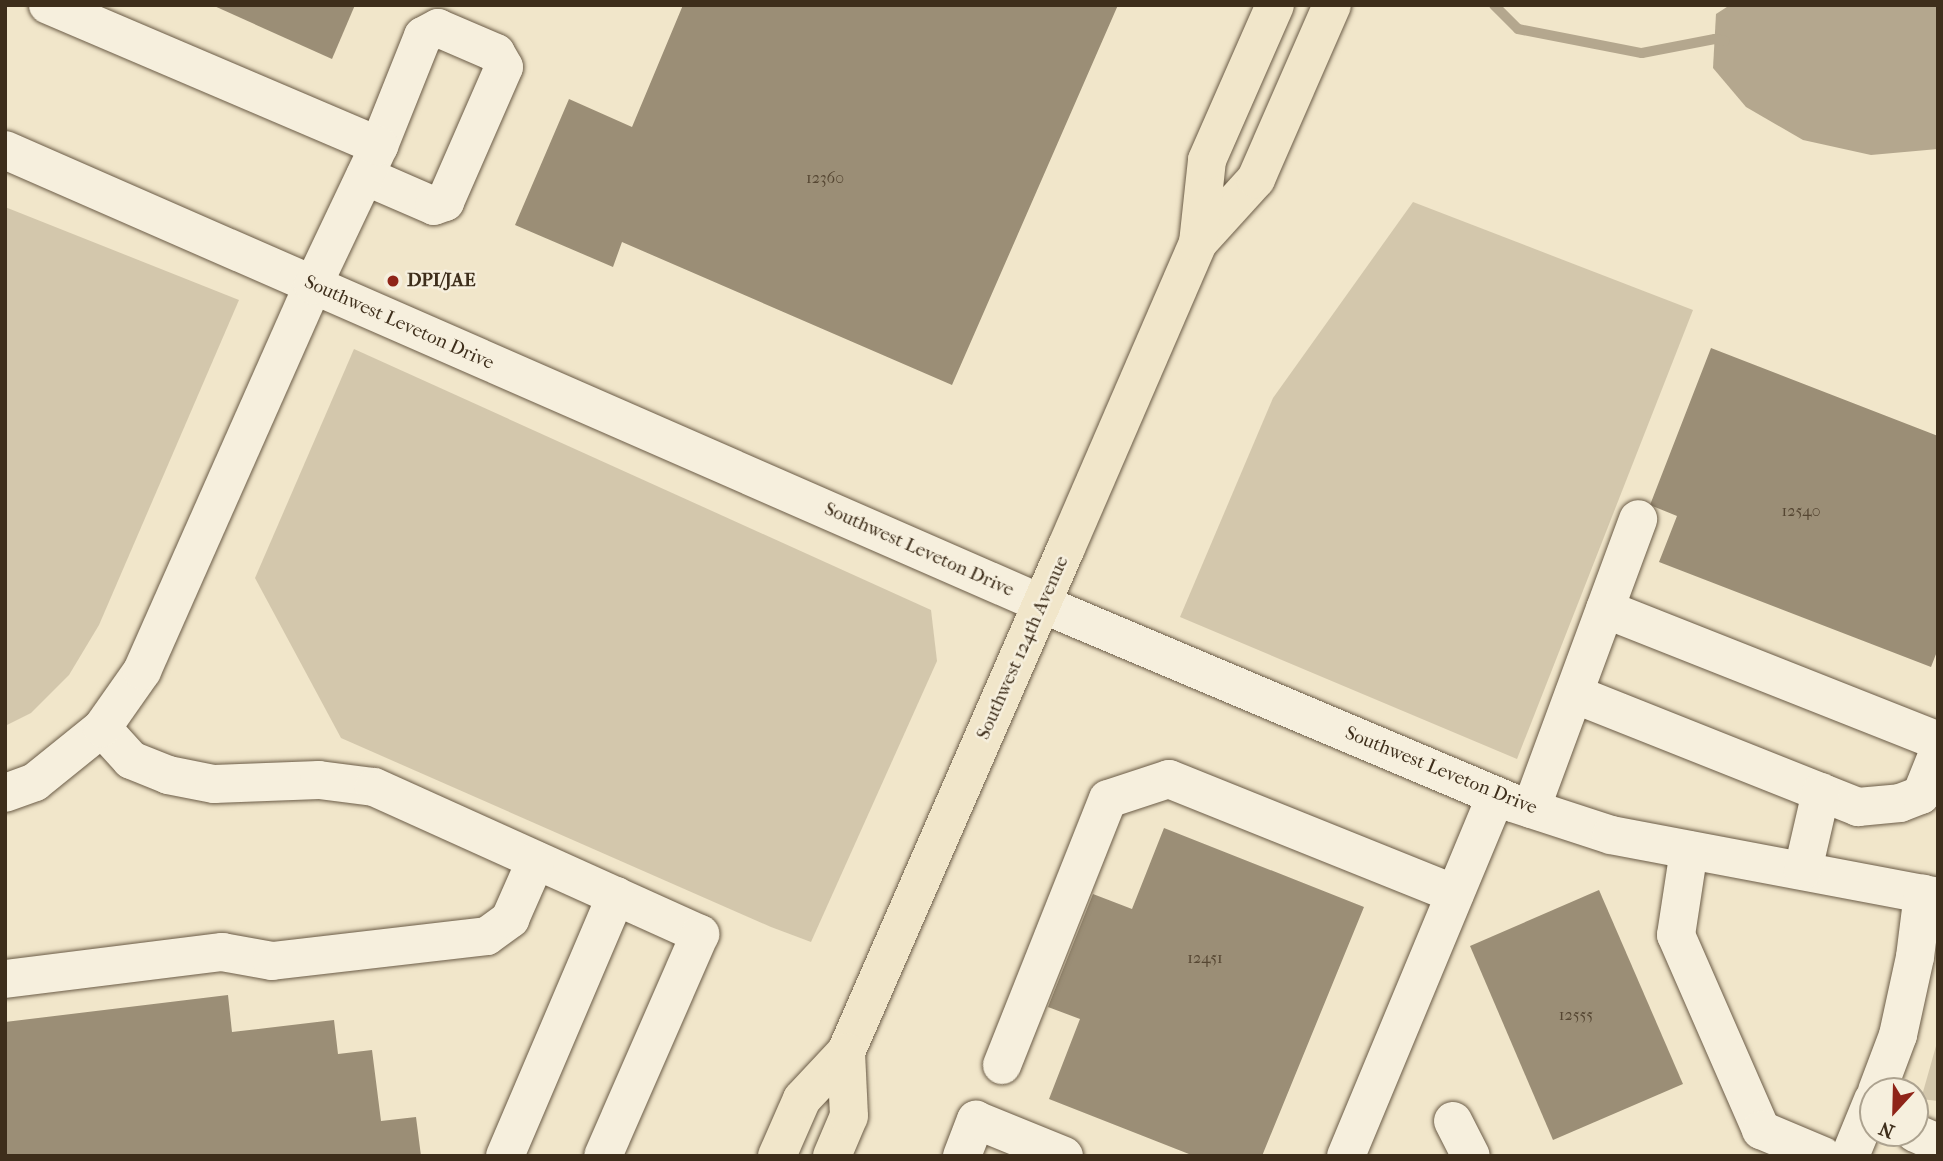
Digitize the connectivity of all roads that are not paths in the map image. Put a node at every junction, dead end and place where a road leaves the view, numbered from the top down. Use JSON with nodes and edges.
{"nodes":[{"id":1,"x":48,"y":5,"type":"edge"},
{"id":2,"x":1275,"y":5,"type":"edge"},
{"id":3,"x":1332,"y":5,"type":"edge"},
{"id":4,"x":5,"y":150,"type":"edge"},
{"id":5,"x":1198,"y":243,"type":"junction"},
{"id":6,"x":313,"y":285,"type":"junction"},
{"id":7,"x":1638,"y":519,"type":"dead end"},
{"id":8,"x":1042,"y":604,"type":"junction"},
{"id":9,"x":1605,"y":609,"type":"junction"},
{"id":10,"x":1574,"y":694,"type":"junction"},
{"id":11,"x":102,"y":728,"type":"junction"},
{"id":12,"x":1938,"y":741,"type":"edge"},
{"id":13,"x":1938,"y":753,"type":"edge"},
{"id":14,"x":1821,"y":792,"type":"junction"},
{"id":15,"x":5,"y":793,"type":"edge"},
{"id":16,"x":1514,"y":803,"type":"junction"},
{"id":17,"x":1689,"y":850,"type":"junction"},
{"id":18,"x":536,"y":860,"type":"junction"},
{"id":19,"x":1803,"y":870,"type":"junction"},
{"id":20,"x":1455,"y":894,"type":"junction"},
{"id":21,"x":616,"y":896,"type":"junction"},
{"id":22,"x":1931,"y":896,"type":"edge"},
{"id":23,"x":5,"y":979,"type":"edge"},
{"id":24,"x":846,"y":1052,"type":"junction"},
{"id":25,"x":1002,"y":1065,"type":"dead end"},
{"id":26,"x":1883,"y":1077,"type":"edge"},
{"id":27,"x":1453,"y":1121,"type":"dead end"},
{"id":28,"x":1859,"y":1136,"type":"edge"},
{"id":29,"x":505,"y":1156,"type":"edge"},
{"id":30,"x":603,"y":1156,"type":"edge"},
{"id":31,"x":777,"y":1156,"type":"edge"},
{"id":32,"x":832,"y":1156,"type":"edge"},
{"id":33,"x":962,"y":1156,"type":"edge"},
{"id":34,"x":1065,"y":1156,"type":"edge"},
{"id":35,"x":1346,"y":1156,"type":"edge"},
{"id":36,"x":1471,"y":1156,"type":"edge"},
{"id":37,"x":1823,"y":1156,"type":"edge"},
{"id":38,"x":1850,"y":1156,"type":"edge"}],
"edges":[{"from":1,"to":6,"type":"street"},
{"from":2,"to":5,"type":"main road","name":"Southwest 124th Avenue"},
{"from":3,"to":5,"type":"main road","name":"Southwest 124th Avenue"},
{"from":4,"to":6,"type":"street","name":"Southwest Leveton Drive"},
{"from":5,"to":8,"type":"main road","name":"Southwest 124th Avenue"},
{"from":6,"to":8,"type":"street","name":"Southwest Leveton Drive"},
{"from":6,"to":11,"type":"street"},
{"from":7,"to":9,"type":"street"},
{"from":8,"to":16,"type":"street","name":"Southwest Leveton Drive"},
{"from":8,"to":24,"type":"main road","name":"Southwest 124th Avenue"},
{"from":9,"to":10,"type":"street"},
{"from":9,"to":12,"type":"street"},
{"from":10,"to":14,"type":"street"},
{"from":10,"to":16,"type":"street"},
{"from":11,"to":15,"type":"street"},
{"from":11,"to":18,"type":"street"},
{"from":13,"to":14,"type":"street"},
{"from":14,"to":19,"type":"street"},
{"from":16,"to":17,"type":"street","name":"Southwest Leveton Drive"},
{"from":16,"to":20,"type":"street"},
{"from":17,"to":19,"type":"street","name":"Southwest Leveton Drive"},
{"from":17,"to":37,"type":"street"},
{"from":18,"to":21,"type":"street"},
{"from":18,"to":23,"type":"street"},
{"from":19,"to":22,"type":"street","name":"Southwest Leveton Drive"},
{"from":20,"to":25,"type":"street"},
{"from":20,"to":35,"type":"street"},
{"from":21,"to":29,"type":"street"},
{"from":21,"to":30,"type":"street"},
{"from":22,"to":26,"type":"street"},
{"from":24,"to":31,"type":"main road","name":"Southwest 124th Avenue"},
{"from":24,"to":32,"type":"main road","name":"Southwest 124th Avenue"},
{"from":27,"to":36,"type":"street"},
{"from":28,"to":38,"type":"street"},
{"from":33,"to":34,"type":"street"}]}
